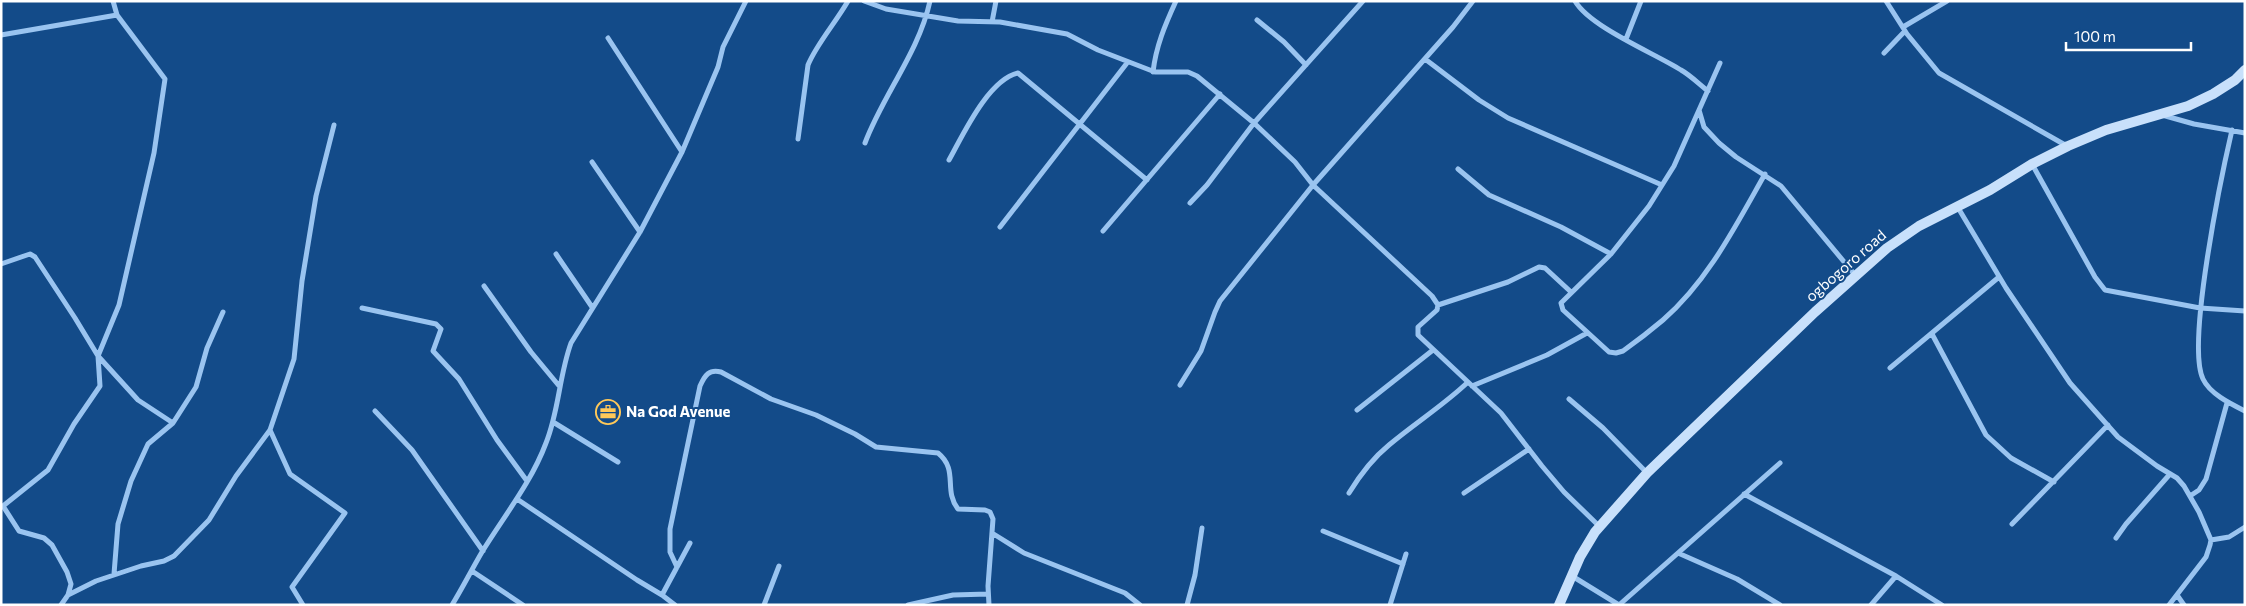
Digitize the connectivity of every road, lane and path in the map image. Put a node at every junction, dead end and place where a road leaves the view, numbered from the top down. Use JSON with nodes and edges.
{"nodes":[{"id":1,"x":113,"y":1,"type":"edge"},
{"id":2,"x":746,"y":1,"type":"edge"},
{"id":3,"x":848,"y":1,"type":"edge"},
{"id":4,"x":864,"y":1,"type":"edge"},
{"id":5,"x":930,"y":1,"type":"edge"},
{"id":6,"x":996,"y":1,"type":"edge"},
{"id":7,"x":1176,"y":1,"type":"edge"},
{"id":8,"x":1363,"y":1,"type":"edge"},
{"id":9,"x":1473,"y":1,"type":"edge"},
{"id":10,"x":1575,"y":1,"type":"edge"},
{"id":11,"x":1641,"y":1,"type":"edge"},
{"id":12,"x":1886,"y":1,"type":"edge"},
{"id":13,"x":1947,"y":1,"type":"edge"},
{"id":14,"x":928,"y":14,"type":"junction"},
{"id":15,"x":117,"y":15,"type":"junction"},
{"id":16,"x":1257,"y":20,"type":"dead end"},
{"id":17,"x":992,"y":22,"type":"junction"},
{"id":18,"x":1904,"y":29,"type":"junction"},
{"id":19,"x":1,"y":35,"type":"edge"},
{"id":20,"x":608,"y":38,"type":"dead end"},
{"id":21,"x":1626,"y":39,"type":"junction"},
{"id":22,"x":1884,"y":53,"type":"dead end"},
{"id":23,"x":1425,"y":59,"type":"junction"},
{"id":24,"x":1128,"y":62,"type":"junction"},
{"id":25,"x":1720,"y":63,"type":"dead end"},
{"id":26,"x":1306,"y":65,"type":"junction"},
{"id":27,"x":2245,"y":70,"type":"edge"},
{"id":28,"x":1153,"y":72,"type":"junction"},
{"id":29,"x":1708,"y":91,"type":"junction"},
{"id":30,"x":1220,"y":94,"type":"junction"},
{"id":31,"x":1699,"y":110,"type":"junction"},
{"id":32,"x":2160,"y":115,"type":"junction"},
{"id":33,"x":1254,"y":123,"type":"junction"},
{"id":34,"x":1080,"y":124,"type":"junction"},
{"id":35,"x":334,"y":125,"type":"dead end"},
{"id":36,"x":2232,"y":130,"type":"junction"},
{"id":37,"x":2245,"y":133,"type":"edge"},
{"id":38,"x":798,"y":139,"type":"dead end"},
{"id":39,"x":865,"y":143,"type":"dead end"},
{"id":40,"x":2068,"y":146,"type":"junction"},
{"id":41,"x":682,"y":152,"type":"junction"},
{"id":42,"x":949,"y":160,"type":"dead end"},
{"id":43,"x":592,"y":162,"type":"dead end"},
{"id":44,"x":2032,"y":164,"type":"junction"},
{"id":45,"x":1458,"y":169,"type":"dead end"},
{"id":46,"x":1765,"y":174,"type":"junction"},
{"id":47,"x":1147,"y":180,"type":"junction"},
{"id":48,"x":1313,"y":185,"type":"junction"},
{"id":49,"x":1662,"y":185,"type":"junction"},
{"id":50,"x":1190,"y":203,"type":"dead end"},
{"id":51,"x":1957,"y":206,"type":"junction"},
{"id":52,"x":1000,"y":227,"type":"dead end"},
{"id":53,"x":1103,"y":231,"type":"dead end"},
{"id":54,"x":640,"y":232,"type":"junction"},
{"id":55,"x":556,"y":254,"type":"dead end"},
{"id":56,"x":1611,"y":254,"type":"junction"},
{"id":57,"x":1,"y":264,"type":"edge"},
{"id":58,"x":1855,"y":275,"type":"junction"},
{"id":59,"x":1999,"y":277,"type":"junction"},
{"id":60,"x":484,"y":286,"type":"dead end"},
{"id":61,"x":1571,"y":292,"type":"junction"},
{"id":62,"x":1438,"y":305,"type":"junction"},
{"id":63,"x":592,"y":306,"type":"junction"},
{"id":64,"x":362,"y":308,"type":"dead end"},
{"id":65,"x":2200,"y":308,"type":"junction"},
{"id":66,"x":223,"y":312,"type":"dead end"},
{"id":67,"x":2245,"y":312,"type":"edge"},
{"id":68,"x":1587,"y":332,"type":"junction"},
{"id":69,"x":1932,"y":334,"type":"junction"},
{"id":70,"x":1432,"y":350,"type":"junction"},
{"id":71,"x":98,"y":356,"type":"junction"},
{"id":72,"x":1890,"y":368,"type":"dead end"},
{"id":73,"x":1470,"y":384,"type":"junction"},
{"id":74,"x":1180,"y":385,"type":"dead end"},
{"id":75,"x":560,"y":387,"type":"junction"},
{"id":76,"x":1569,"y":399,"type":"dead end"},
{"id":77,"x":2227,"y":403,"type":"junction"},
{"id":78,"x":1356,"y":410,"type":"dead end"},
{"id":79,"x":375,"y":411,"type":"dead end"},
{"id":80,"x":2245,"y":411,"type":"edge"},
{"id":81,"x":553,"y":422,"type":"junction"},
{"id":82,"x":173,"y":423,"type":"junction"},
{"id":83,"x":2108,"y":425,"type":"junction"},
{"id":84,"x":270,"y":430,"type":"junction"},
{"id":85,"x":1529,"y":448,"type":"junction"},
{"id":86,"x":618,"y":462,"type":"dead end"},
{"id":87,"x":1780,"y":462,"type":"dead end"},
{"id":88,"x":1647,"y":473,"type":"junction"},
{"id":89,"x":2170,"y":474,"type":"junction"},
{"id":90,"x":527,"y":481,"type":"junction"},
{"id":91,"x":2054,"y":482,"type":"junction"},
{"id":92,"x":1349,"y":492,"type":"dead end"},
{"id":93,"x":1464,"y":493,"type":"dead end"},
{"id":94,"x":1744,"y":494,"type":"junction"},
{"id":95,"x":2190,"y":496,"type":"junction"},
{"id":96,"x":517,"y":499,"type":"junction"},
{"id":97,"x":2012,"y":524,"type":"dead end"},
{"id":98,"x":1599,"y":526,"type":"junction"},
{"id":99,"x":1202,"y":528,"type":"dead end"},
{"id":100,"x":2245,"y":528,"type":"edge"},
{"id":101,"x":1323,"y":531,"type":"dead end"},
{"id":102,"x":992,"y":533,"type":"junction"},
{"id":103,"x":2116,"y":538,"type":"dead end"},
{"id":104,"x":2211,"y":540,"type":"junction"},
{"id":105,"x":690,"y":542,"type":"dead end"},
{"id":106,"x":482,"y":551,"type":"junction"},
{"id":107,"x":1678,"y":553,"type":"junction"},
{"id":108,"x":1406,"y":554,"type":"dead end"},
{"id":109,"x":1403,"y":564,"type":"junction"},
{"id":110,"x":779,"y":566,"type":"dead end"},
{"id":111,"x":677,"y":567,"type":"junction"},
{"id":112,"x":472,"y":570,"type":"junction"},
{"id":113,"x":114,"y":574,"type":"junction"},
{"id":114,"x":1572,"y":576,"type":"junction"},
{"id":115,"x":1896,"y":576,"type":"junction"},
{"id":116,"x":988,"y":594,"type":"junction"},
{"id":117,"x":68,"y":595,"type":"junction"},
{"id":118,"x":662,"y":595,"type":"junction"},
{"id":119,"x":2177,"y":595,"type":"junction"},
{"id":120,"x":61,"y":605,"type":"edge"},
{"id":121,"x":303,"y":605,"type":"edge"},
{"id":122,"x":452,"y":605,"type":"edge"},
{"id":123,"x":523,"y":605,"type":"edge"},
{"id":124,"x":675,"y":605,"type":"edge"},
{"id":125,"x":764,"y":605,"type":"edge"},
{"id":126,"x":908,"y":605,"type":"edge"},
{"id":127,"x":989,"y":605,"type":"edge"},
{"id":128,"x":1140,"y":605,"type":"edge"},
{"id":129,"x":1187,"y":605,"type":"edge"},
{"id":130,"x":1390,"y":605,"type":"edge"},
{"id":131,"x":1559,"y":605,"type":"edge"},
{"id":132,"x":1619,"y":605,"type":"edge"},
{"id":133,"x":1780,"y":605,"type":"edge"},
{"id":134,"x":1871,"y":605,"type":"edge"},
{"id":135,"x":1942,"y":605,"type":"edge"},
{"id":136,"x":2169,"y":605,"type":"edge"},
{"id":137,"x":2184,"y":605,"type":"edge"}],
"edges":[{"from":1,"to":15,"type":"street"},
{"from":2,"to":41,"type":"street"},
{"from":3,"to":38,"type":"street"},
{"from":4,"to":14,"type":"street"},
{"from":5,"to":14,"type":"street"},
{"from":6,"to":17,"type":"street"},
{"from":7,"to":28,"type":"street"},
{"from":8,"to":26,"type":"street"},
{"from":9,"to":23,"type":"street"},
{"from":10,"to":21,"type":"street"},
{"from":11,"to":21,"type":"street"},
{"from":12,"to":18,"type":"street"},
{"from":13,"to":18,"type":"street"},
{"from":14,"to":17,"type":"street"},
{"from":14,"to":39,"type":"street"},
{"from":15,"to":19,"type":"street"},
{"from":15,"to":71,"type":"street"},
{"from":16,"to":26,"type":"street"},
{"from":17,"to":24,"type":"street"},
{"from":18,"to":22,"type":"street"},
{"from":18,"to":40,"type":"street"},
{"from":20,"to":41,"type":"street"},
{"from":21,"to":29,"type":"street"},
{"from":23,"to":48,"type":"street"},
{"from":23,"to":49,"type":"street"},
{"from":24,"to":28,"type":"street"},
{"from":24,"to":34,"type":"street"},
{"from":25,"to":29,"type":"street"},
{"from":26,"to":33,"type":"street"},
{"from":27,"to":32,"type":"street","name":"ogbogoro road"},
{"from":28,"to":30,"type":"street"},
{"from":29,"to":31,"type":"street"},
{"from":30,"to":33,"type":"street"},
{"from":30,"to":47,"type":"street"},
{"from":31,"to":46,"type":"street"},
{"from":31,"to":49,"type":"street"},
{"from":32,"to":36,"type":"street"},
{"from":32,"to":40,"type":"street","name":"ogbogoro road"},
{"from":33,"to":48,"type":"street"},
{"from":33,"to":50,"type":"street"},
{"from":34,"to":42,"type":"street"},
{"from":34,"to":47,"type":"street"},
{"from":34,"to":52,"type":"street"},
{"from":35,"to":84,"type":"street"},
{"from":36,"to":37,"type":"street"},
{"from":36,"to":65,"type":"street"},
{"from":40,"to":44,"type":"street","name":"ogbogoro road"},
{"from":41,"to":54,"type":"street"},
{"from":43,"to":54,"type":"street"},
{"from":44,"to":51,"type":"street","name":"ogbogoro road"},
{"from":44,"to":65,"type":"street"},
{"from":45,"to":56,"type":"street"},
{"from":46,"to":58,"type":"street"},
{"from":46,"to":68,"type":"street"},
{"from":47,"to":53,"type":"street"},
{"from":48,"to":62,"type":"street"},
{"from":48,"to":74,"type":"street"},
{"from":49,"to":56,"type":"street"},
{"from":51,"to":58,"type":"street","name":"ogbogoro road"},
{"from":51,"to":59,"type":"street"},
{"from":54,"to":63,"type":"street"},
{"from":55,"to":63,"type":"street"},
{"from":56,"to":61,"type":"street"},
{"from":57,"to":71,"type":"street"},
{"from":58,"to":88,"type":"street","name":"ogbogoro road"},
{"from":59,"to":69,"type":"street"},
{"from":59,"to":83,"type":"street"},
{"from":60,"to":75,"type":"street"},
{"from":61,"to":62,"type":"street"},
{"from":61,"to":68,"type":"street"},
{"from":62,"to":70,"type":"street"},
{"from":63,"to":75,"type":"street"},
{"from":64,"to":90,"type":"street"},
{"from":65,"to":67,"type":"street"},
{"from":65,"to":77,"type":"street"},
{"from":66,"to":82,"type":"street"},
{"from":68,"to":73,"type":"street"},
{"from":69,"to":72,"type":"street"},
{"from":69,"to":91,"type":"street"},
{"from":70,"to":73,"type":"street"},
{"from":70,"to":78,"type":"street"},
{"from":71,"to":82,"type":"street"},
{"from":71,"to":117,"type":"street"},
{"from":73,"to":85,"type":"street"},
{"from":73,"to":92,"type":"street"},
{"from":75,"to":81,"type":"street"},
{"from":76,"to":88,"type":"street"},
{"from":77,"to":80,"type":"street"},
{"from":77,"to":95,"type":"street"},
{"from":79,"to":106,"type":"street"},
{"from":81,"to":86,"type":"street"},
{"from":81,"to":90,"type":"street"},
{"from":82,"to":113,"type":"street"},
{"from":83,"to":89,"type":"street"},
{"from":83,"to":91,"type":"street"},
{"from":84,"to":113,"type":"street"},
{"from":84,"to":121,"type":"street"},
{"from":85,"to":93,"type":"street"},
{"from":85,"to":98,"type":"street"},
{"from":87,"to":94,"type":"street"},
{"from":88,"to":98,"type":"street","name":"ogbogoro road"},
{"from":89,"to":95,"type":"street"},
{"from":89,"to":103,"type":"street"},
{"from":90,"to":96,"type":"street"},
{"from":91,"to":97,"type":"street"},
{"from":94,"to":107,"type":"street"},
{"from":94,"to":115,"type":"street"},
{"from":95,"to":104,"type":"street"},
{"from":96,"to":106,"type":"street"},
{"from":96,"to":118,"type":"street"},
{"from":98,"to":114,"type":"street","name":"ogbogoro road"},
{"from":99,"to":129,"type":"street"},
{"from":100,"to":104,"type":"street"},
{"from":101,"to":109,"type":"street"},
{"from":102,"to":111,"type":"street"},
{"from":102,"to":116,"type":"street"},
{"from":102,"to":128,"type":"street"},
{"from":104,"to":119,"type":"street"},
{"from":105,"to":111,"type":"street"},
{"from":106,"to":112,"type":"street"},
{"from":107,"to":132,"type":"street"},
{"from":107,"to":133,"type":"street"},
{"from":108,"to":109,"type":"street"},
{"from":109,"to":130,"type":"street"},
{"from":110,"to":125,"type":"street"},
{"from":111,"to":118,"type":"street"},
{"from":112,"to":122,"type":"street"},
{"from":112,"to":123,"type":"street"},
{"from":113,"to":117,"type":"street"},
{"from":114,"to":131,"type":"street","name":"ogbogoro road"},
{"from":114,"to":132,"type":"street"},
{"from":115,"to":134,"type":"street"},
{"from":115,"to":135,"type":"street"},
{"from":116,"to":126,"type":"street"},
{"from":116,"to":127,"type":"street"},
{"from":117,"to":120,"type":"street"},
{"from":118,"to":124,"type":"street"},
{"from":119,"to":136,"type":"street"},
{"from":119,"to":137,"type":"street"}]}
